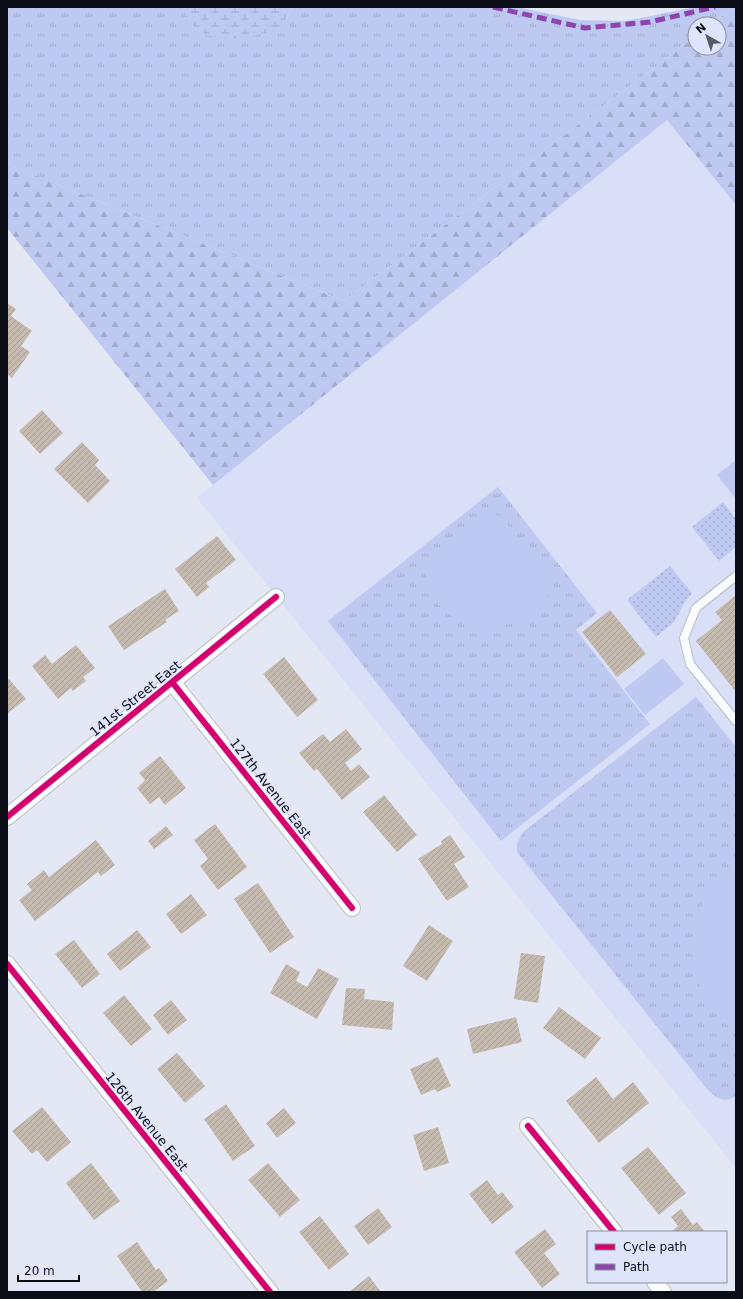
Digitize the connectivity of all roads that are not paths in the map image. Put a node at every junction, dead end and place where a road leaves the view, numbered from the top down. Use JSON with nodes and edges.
{"nodes":[{"id":1,"x":736,"y":576,"type":"edge"},
{"id":2,"x":276,"y":597,"type":"dead end"},
{"id":3,"x":172,"y":682,"type":"junction"},
{"id":4,"x":736,"y":721,"type":"edge"},
{"id":5,"x":7,"y":817,"type":"edge"},
{"id":6,"x":352,"y":908,"type":"dead end"},
{"id":7,"x":7,"y":964,"type":"edge"},
{"id":8,"x":528,"y":1126,"type":"dead end"},
{"id":9,"x":613,"y":1231,"type":"edge"},
{"id":10,"x":656,"y":1283,"type":"edge"},
{"id":11,"x":270,"y":1292,"type":"edge"},
{"id":12,"x":663,"y":1292,"type":"edge"}],
"edges":[{"from":1,"to":4,"type":"lane"},
{"from":2,"to":3,"type":"street","name":"141st Street East"},
{"from":3,"to":5,"type":"street","name":"141st Street East"},
{"from":3,"to":6,"type":"street","name":"127th Avenue East"},
{"from":7,"to":11,"type":"street","name":"126th Avenue East"},
{"from":8,"to":9,"type":"street"},
{"from":10,"to":12,"type":"street"}]}
